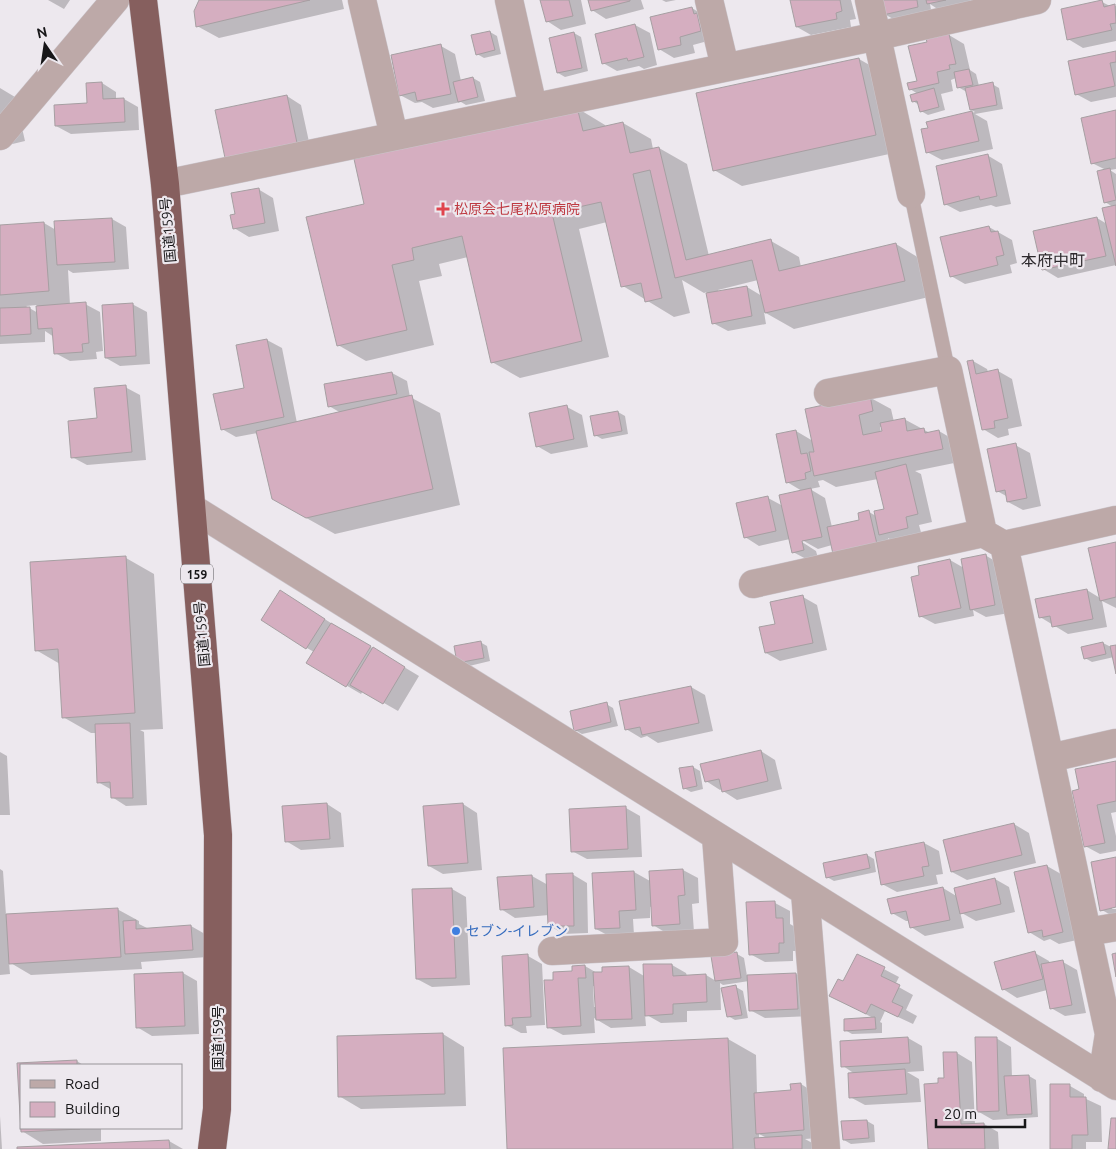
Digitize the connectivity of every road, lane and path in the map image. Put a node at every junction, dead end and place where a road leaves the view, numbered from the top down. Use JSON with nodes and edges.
{"nodes":[{"id":1,"x":114,"y":0,"type":"edge"},
{"id":2,"x":143,"y":0,"type":"edge"},
{"id":3,"x":362,"y":0,"type":"edge"},
{"id":4,"x":509,"y":0,"type":"edge"},
{"id":5,"x":709,"y":0,"type":"edge"},
{"id":6,"x":869,"y":0,"type":"edge"},
{"id":7,"x":1037,"y":0,"type":"edge"},
{"id":8,"x":878,"y":36,"type":"junction"},
{"id":9,"x":725,"y":68,"type":"junction"},
{"id":10,"x":533,"y":107,"type":"junction"},
{"id":11,"x":0,"y":136,"type":"edge"},
{"id":12,"x":394,"y":136,"type":"junction"},
{"id":13,"x":164,"y":184,"type":"junction"},
{"id":14,"x":911,"y":194,"type":"joint"},
{"id":15,"x":948,"y":370,"type":"junction"},
{"id":16,"x":828,"y":393,"type":"dead end"},
{"id":17,"x":192,"y":508,"type":"junction"},
{"id":18,"x":1116,"y":520,"type":"edge"},
{"id":19,"x":994,"y":539,"type":"junction"},
{"id":20,"x":753,"y":584,"type":"dead end"},
{"id":21,"x":1116,"y":743,"type":"edge"},
{"id":22,"x":1050,"y":758,"type":"junction"},
{"id":23,"x":716,"y":836,"type":"junction"},
{"id":24,"x":806,"y":892,"type":"junction"},
{"id":25,"x":1116,"y":927,"type":"edge"},
{"id":26,"x":1087,"y":932,"type":"junction"},
{"id":27,"x":552,"y":951,"type":"dead end"},
{"id":28,"x":1112,"y":1034,"type":"edge"},
{"id":29,"x":1109,"y":1082,"type":"edge"},
{"id":30,"x":212,"y":1149,"type":"edge"},
{"id":31,"x":826,"y":1149,"type":"edge"}],
"edges":[{"from":1,"to":11,"type":"street"},
{"from":2,"to":13,"type":"highway","name":"国道159号","number":"159"},
{"from":3,"to":12,"type":"street"},
{"from":4,"to":10,"type":"street"},
{"from":5,"to":9,"type":"street"},
{"from":6,"to":8,"type":"street"},
{"from":7,"to":8,"type":"street"},
{"from":8,"to":9,"type":"street"},
{"from":8,"to":14,"type":"street"},
{"from":9,"to":10,"type":"street"},
{"from":10,"to":12,"type":"street"},
{"from":12,"to":13,"type":"street"},
{"from":13,"to":17,"type":"highway","name":"国道159号","number":"159"},
{"from":14,"to":15,"type":"lane"},
{"from":15,"to":16,"type":"street"},
{"from":15,"to":19,"type":"street"},
{"from":17,"to":23,"type":"street"},
{"from":17,"to":30,"type":"highway","name":"国道159号","number":"159"},
{"from":18,"to":19,"type":"street"},
{"from":19,"to":20,"type":"street"},
{"from":19,"to":22,"type":"street"},
{"from":21,"to":22,"type":"street"},
{"from":22,"to":26,"type":"street"},
{"from":23,"to":24,"type":"street"},
{"from":23,"to":27,"type":"street"},
{"from":24,"to":29,"type":"street"},
{"from":24,"to":31,"type":"street"},
{"from":25,"to":26,"type":"street"},
{"from":26,"to":28,"type":"street"},
{"from":28,"to":29,"type":"street"}]}
